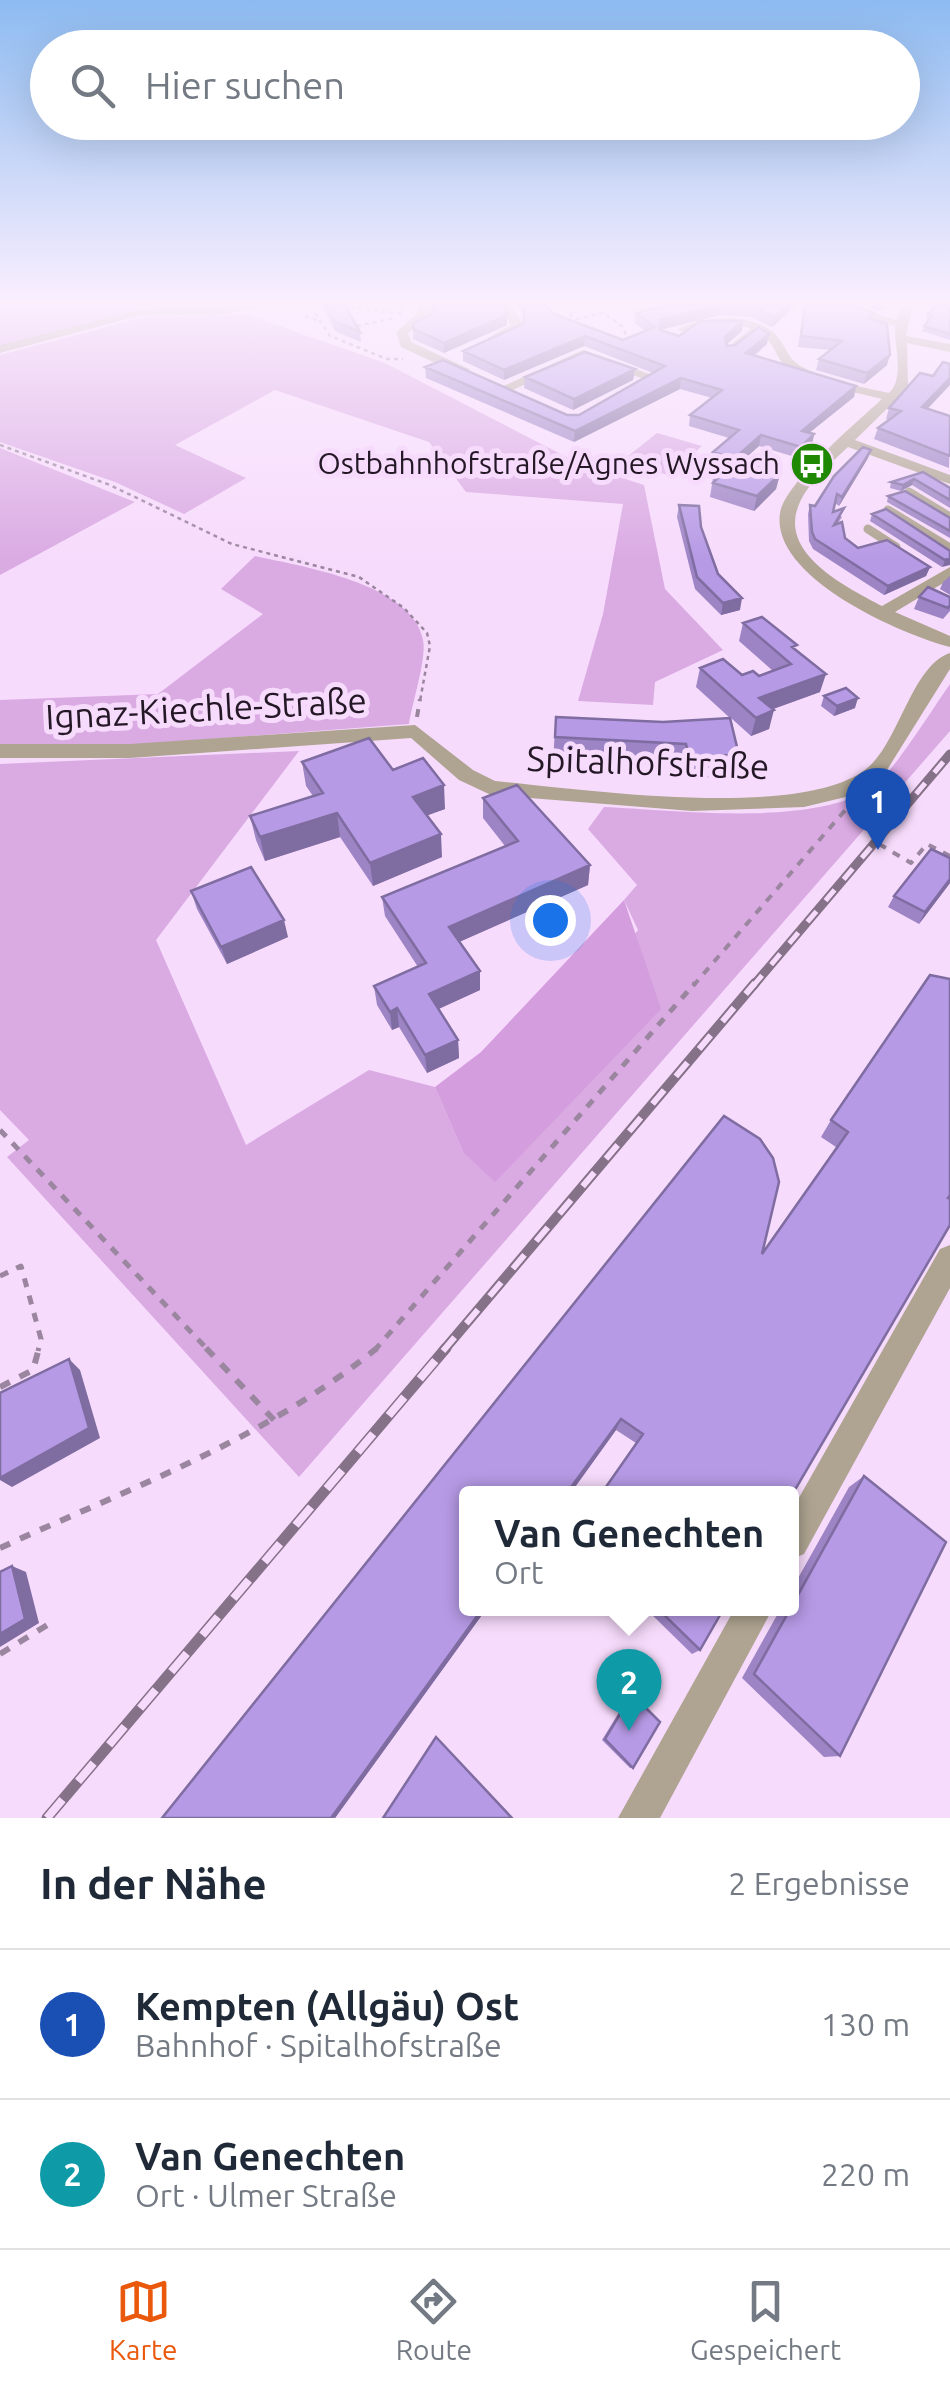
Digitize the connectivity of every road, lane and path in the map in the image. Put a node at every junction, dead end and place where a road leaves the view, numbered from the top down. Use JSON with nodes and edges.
{"nodes":[{"id":1,"x":505,"y":390,"type":"edge"},
{"id":2,"x":863,"y":390,"type":"edge"},
{"id":3,"x":900,"y":390,"type":"edge"},
{"id":4,"x":520,"y":396,"type":"edge"},
{"id":5,"x":892,"y":398,"type":"junction"},
{"id":6,"x":848,"y":442,"type":"junction"},
{"id":7,"x":0,"y":445,"type":"edge"},
{"id":8,"x":950,"y":480,"type":"edge"},
{"id":9,"x":909,"y":492,"type":"edge"},
{"id":10,"x":888,"y":510,"type":"edge"},
{"id":11,"x":950,"y":517,"type":"edge"},
{"id":12,"x":868,"y":530,"type":"dead end"},
{"id":13,"x":950,"y":548,"type":"edge"},
{"id":14,"x":899,"y":550,"type":"edge"},
{"id":15,"x":943,"y":573,"type":"edge"},
{"id":16,"x":882,"y":613,"type":"junction"},
{"id":17,"x":950,"y":642,"type":"edge"},
{"id":18,"x":950,"y":658,"type":"edge"},
{"id":19,"x":415,"y":732,"type":"junction"},
{"id":20,"x":0,"y":751,"type":"edge"},
{"id":21,"x":853,"y":787,"type":"junction"},
{"id":22,"x":879,"y":844,"type":"dead end"},
{"id":23,"x":950,"y":856,"type":"edge"},
{"id":24,"x":0,"y":1130,"type":"edge"},
{"id":25,"x":950,"y":1259,"type":"edge"},
{"id":26,"x":0,"y":1276,"type":"edge"},
{"id":27,"x":0,"y":1386,"type":"edge"},
{"id":28,"x":274,"y":1420,"type":"junction"},
{"id":29,"x":799,"y":1529,"type":"edge"},
{"id":30,"x":0,"y":1548,"type":"edge"},
{"id":31,"x":750,"y":1616,"type":"edge"},
{"id":32,"x":49,"y":1624,"type":"dead end"},
{"id":33,"x":0,"y":1654,"type":"edge"},
{"id":34,"x":638,"y":1818,"type":"edge"}],
"edges":[{"from":1,"to":4,"type":"street"},
{"from":2,"to":5,"type":"street"},
{"from":3,"to":5,"type":"street"},
{"from":5,"to":6,"type":"street"},
{"from":6,"to":8,"type":"street"},
{"from":6,"to":16,"type":"street"},
{"from":7,"to":19,"type":"path"},
{"from":9,"to":11,"type":"lane"},
{"from":10,"to":13,"type":"lane"},
{"from":12,"to":14,"type":"lane"},
{"from":15,"to":16,"type":"street"},
{"from":16,"to":17,"type":"street"},
{"from":18,"to":21,"type":"street"},
{"from":19,"to":20,"type":"street","name":"Ignaz-Kiechle-Straße"},
{"from":19,"to":21,"type":"street","name":"Spitalhofstraße"},
{"from":21,"to":28,"type":"path"},
{"from":22,"to":23,"type":"path"},
{"from":24,"to":28,"type":"path"},
{"from":25,"to":29,"type":"street"},
{"from":26,"to":27,"type":"path"},
{"from":28,"to":30,"type":"path"},
{"from":31,"to":34,"type":"street"},
{"from":32,"to":33,"type":"path"}]}
